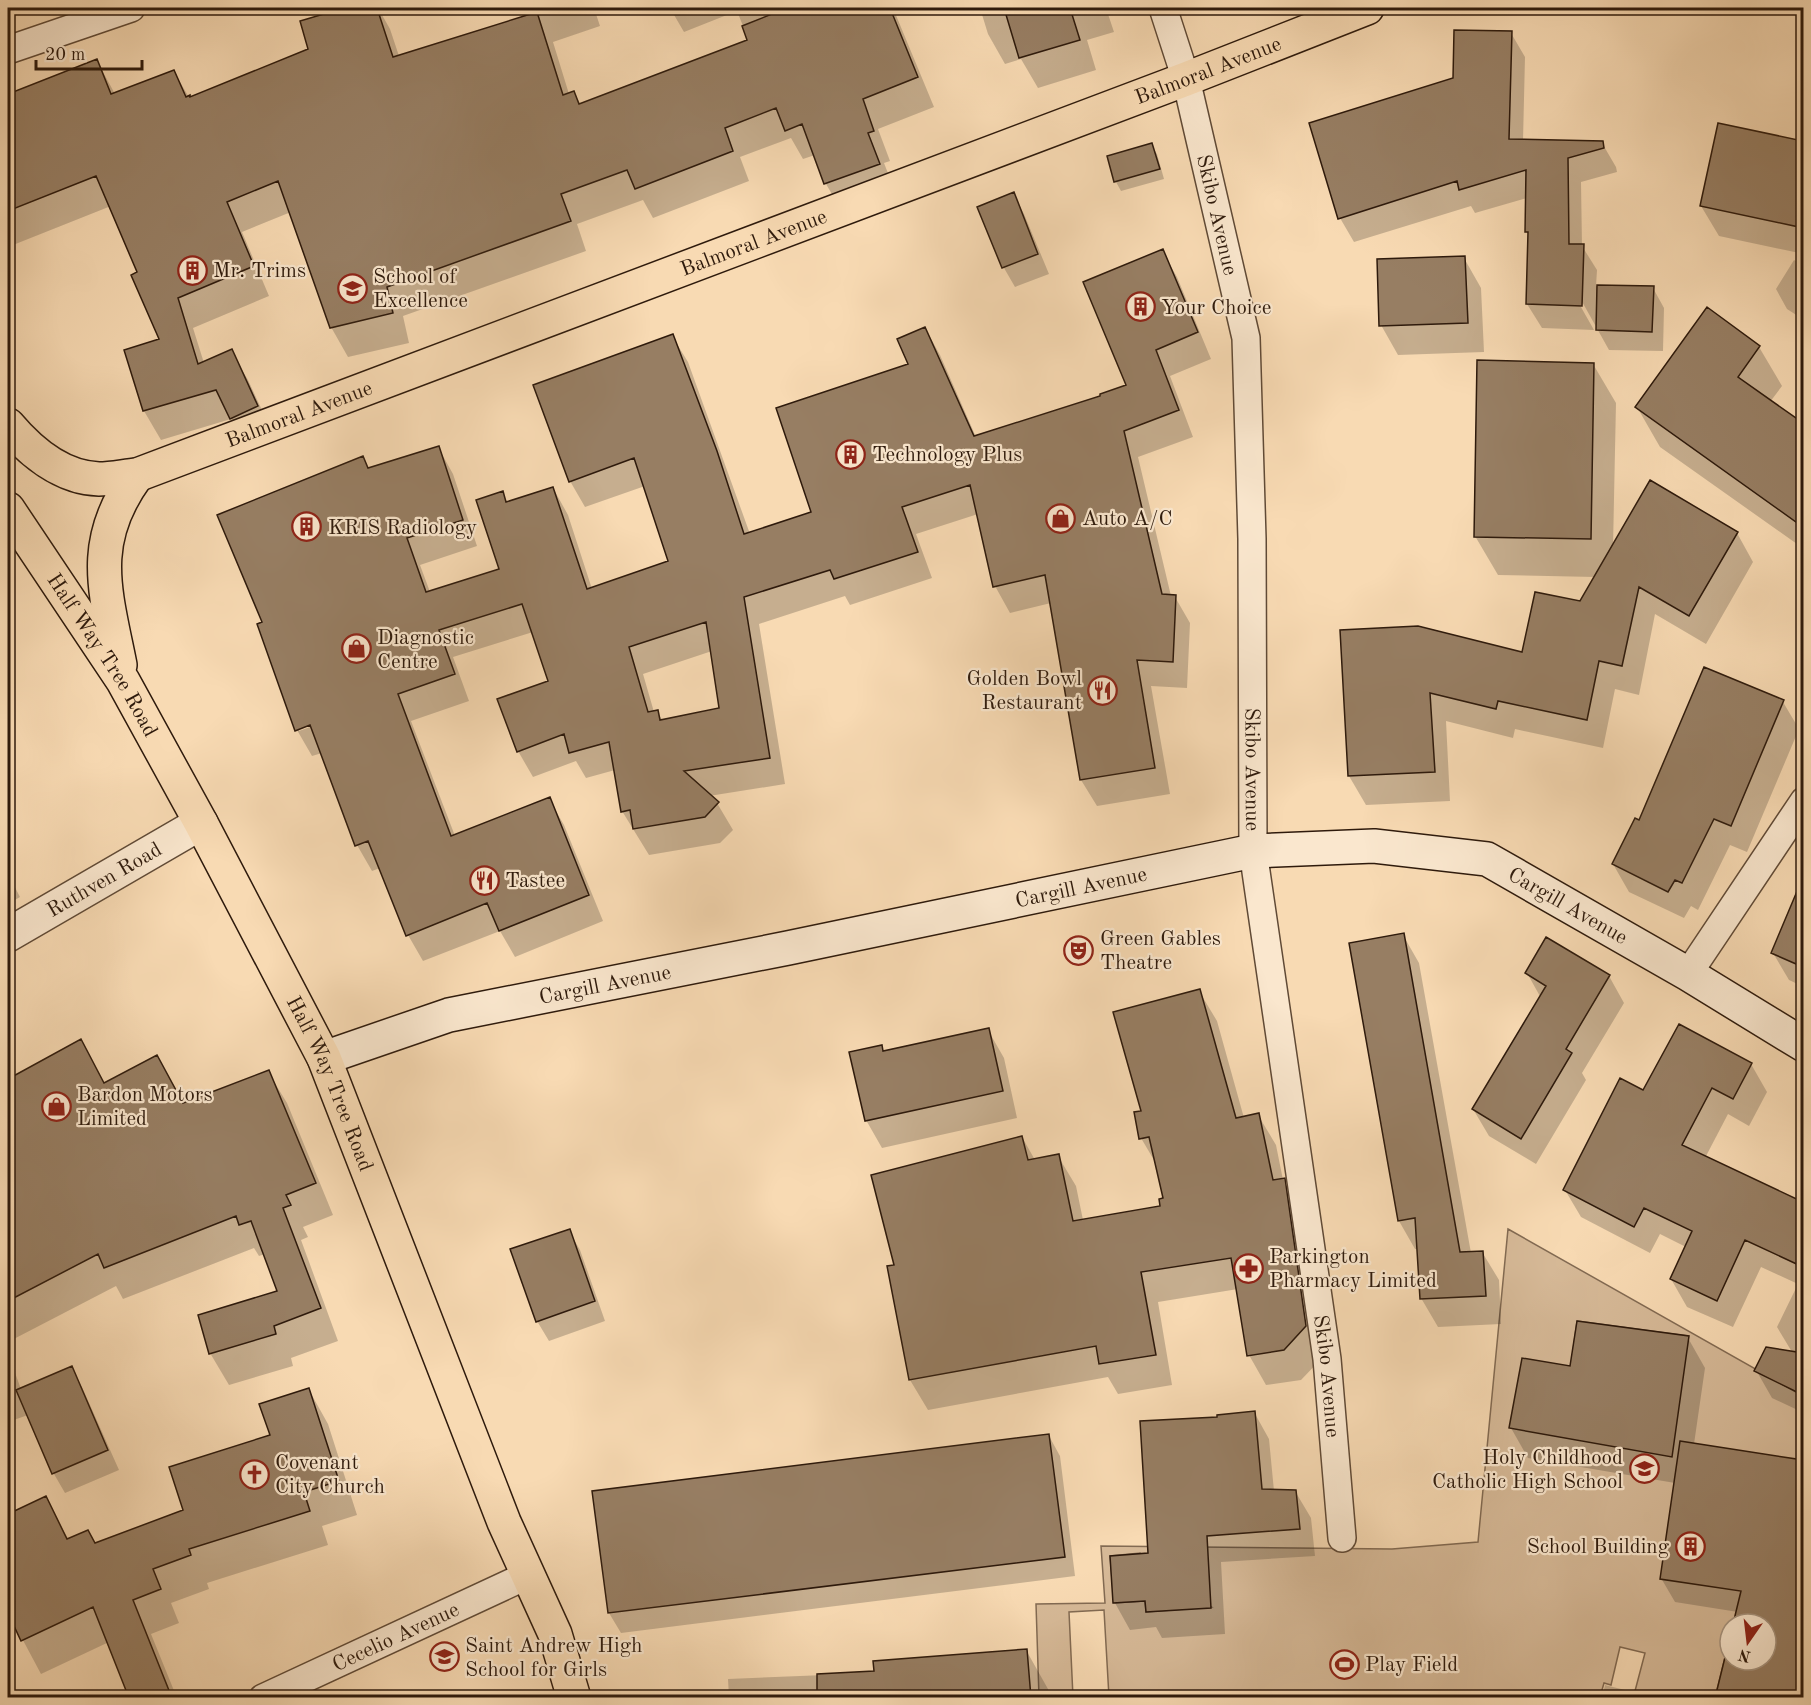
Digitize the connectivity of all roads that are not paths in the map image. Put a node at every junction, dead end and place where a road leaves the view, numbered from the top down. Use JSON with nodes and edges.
{"nodes":[{"id":1,"x":131,"y":8,"type":"edge"},
{"id":2,"x":1164,"y":8,"type":"edge"},
{"id":3,"x":1367,"y":8,"type":"edge"},
{"id":4,"x":8,"y":50,"type":"edge"},
{"id":5,"x":1186,"y":80,"type":"junction"},
{"id":6,"x":8,"y":425,"type":"edge"},
{"id":7,"x":137,"y":475,"type":"junction"},
{"id":8,"x":8,"y":509,"type":"edge"},
{"id":9,"x":123,"y":681,"type":"junction"},
{"id":10,"x":1803,"y":801,"type":"edge"},
{"id":11,"x":201,"y":824,"type":"junction"},
{"id":12,"x":1253,"y":851,"type":"junction"},
{"id":13,"x":8,"y":935,"type":"edge"},
{"id":14,"x":1688,"y":974,"type":"junction"},
{"id":15,"x":1803,"y":1045,"type":"edge"},
{"id":16,"x":324,"y":1058,"type":"junction"},
{"id":17,"x":1342,"y":1538,"type":"dead end"},
{"id":18,"x":528,"y":1575,"type":"junction"},
{"id":19,"x":262,"y":1698,"type":"edge"},
{"id":20,"x":574,"y":1698,"type":"edge"}],
"edges":[{"from":1,"to":4,"type":"street"},
{"from":2,"to":5,"type":"street","name":"Skibo Avenue"},
{"from":3,"to":5,"type":"main road","name":"Balmoral Avenue"},
{"from":5,"to":7,"type":"main road","name":"Balmoral Avenue"},
{"from":5,"to":12,"type":"street","name":"Skibo Avenue"},
{"from":6,"to":7,"type":"main road"},
{"from":7,"to":9,"type":"main road"},
{"from":8,"to":9,"type":"main road","name":"Half Way Tree Road"},
{"from":9,"to":11,"type":"main road","name":"Half Way Tree Road"},
{"from":10,"to":14,"type":"street"},
{"from":11,"to":13,"type":"main road","name":"Ruthven Road"},
{"from":11,"to":16,"type":"main road","name":"Half Way Tree Road"},
{"from":12,"to":14,"type":"main road","name":"Cargill Avenue"},
{"from":12,"to":16,"type":"main road","name":"Cargill Avenue"},
{"from":12,"to":17,"type":"street","name":"Skibo Avenue"},
{"from":14,"to":15,"type":"main road","name":"Cargill Avenue"},
{"from":16,"to":18,"type":"main road","name":"Half Way Tree Road"},
{"from":18,"to":19,"type":"street","name":"Cecelio Avenue"},
{"from":18,"to":20,"type":"main road","name":"Half Way Tree Road"}]}
